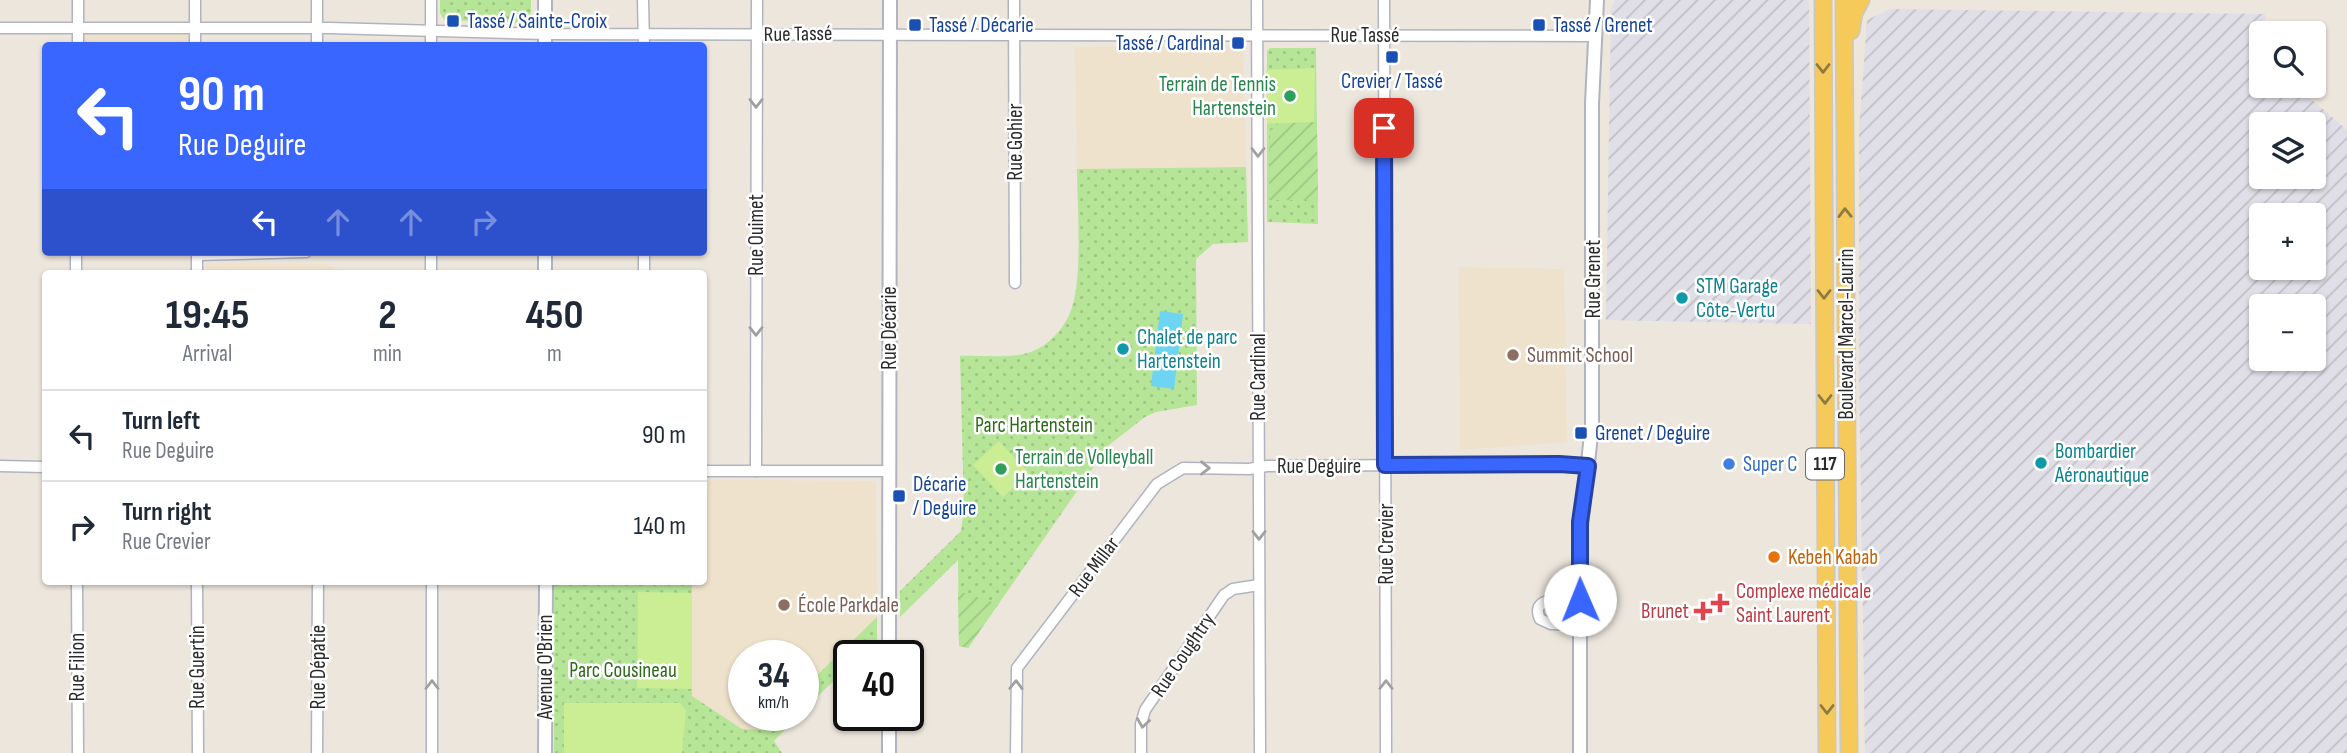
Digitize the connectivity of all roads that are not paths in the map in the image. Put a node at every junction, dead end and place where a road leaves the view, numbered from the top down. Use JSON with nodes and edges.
{"nodes":[{"id":1,"x":78,"y":0,"type":"edge"},
{"id":2,"x":195,"y":0,"type":"edge"},
{"id":3,"x":317,"y":0,"type":"edge"},
{"id":4,"x":431,"y":0,"type":"edge"},
{"id":5,"x":545,"y":0,"type":"edge"},
{"id":6,"x":643,"y":0,"type":"edge"},
{"id":7,"x":757,"y":0,"type":"edge"},
{"id":8,"x":890,"y":0,"type":"edge"},
{"id":9,"x":1014,"y":0,"type":"edge"},
{"id":10,"x":1257,"y":0,"type":"edge"},
{"id":11,"x":1384,"y":0,"type":"edge"},
{"id":12,"x":1597,"y":0,"type":"edge"},
{"id":13,"x":1823,"y":0,"type":"edge"},
{"id":14,"x":1844,"y":0,"type":"edge"},
{"id":15,"x":1861,"y":0,"type":"edge"},
{"id":16,"x":0,"y":28,"type":"edge"},
{"id":17,"x":79,"y":28,"type":"junction"},
{"id":18,"x":195,"y":28,"type":"junction"},
{"id":19,"x":317,"y":28,"type":"junction"},
{"id":20,"x":431,"y":30,"type":"junction"},
{"id":21,"x":890,"y":34,"type":"junction"},
{"id":22,"x":756,"y":35,"type":"junction"},
{"id":23,"x":1014,"y":35,"type":"junction"},
{"id":24,"x":1257,"y":35,"type":"junction"},
{"id":25,"x":1384,"y":35,"type":"junction"},
{"id":26,"x":1595,"y":36,"type":"junction"},
{"id":27,"x":545,"y":40,"type":"edge"},
{"id":28,"x":644,"y":40,"type":"edge"},
{"id":29,"x":78,"y":42,"type":"edge"},
{"id":30,"x":195,"y":42,"type":"edge"},
{"id":31,"x":317,"y":42,"type":"edge"},
{"id":32,"x":431,"y":42,"type":"edge"},
{"id":33,"x":1845,"y":61,"type":"junction"},
{"id":34,"x":1015,"y":284,"type":"dead end"},
{"id":35,"x":1824,"y":331,"type":"junction"},
{"id":36,"x":1846,"y":331,"type":"junction"},
{"id":37,"x":1385,"y":465,"type":"junction"},
{"id":38,"x":0,"y":466,"type":"edge"},
{"id":39,"x":1588,"y":466,"type":"junction"},
{"id":40,"x":42,"y":467,"type":"edge"},
{"id":41,"x":1260,"y":467,"type":"junction"},
{"id":42,"x":707,"y":471,"type":"edge"},
{"id":43,"x":756,"y":471,"type":"junction"},
{"id":44,"x":888,"y":471,"type":"junction"},
{"id":45,"x":77,"y":585,"type":"edge"},
{"id":46,"x":197,"y":585,"type":"edge"},
{"id":47,"x":318,"y":585,"type":"edge"},
{"id":48,"x":432,"y":585,"type":"edge"},
{"id":49,"x":546,"y":585,"type":"edge"},
{"id":50,"x":1259,"y":585,"type":"junction"},
{"id":51,"x":1580,"y":600,"type":"junction"},
{"id":52,"x":1580,"y":625,"type":"junction"},
{"id":53,"x":889,"y":640,"type":"edge"},
{"id":54,"x":888,"y":731,"type":"edge"},
{"id":55,"x":78,"y":753,"type":"edge"},
{"id":56,"x":198,"y":753,"type":"edge"},
{"id":57,"x":317,"y":753,"type":"edge"},
{"id":58,"x":432,"y":753,"type":"edge"},
{"id":59,"x":545,"y":753,"type":"edge"},
{"id":60,"x":888,"y":753,"type":"edge"},
{"id":61,"x":1016,"y":753,"type":"edge"},
{"id":62,"x":1141,"y":753,"type":"edge"},
{"id":63,"x":1260,"y":753,"type":"edge"},
{"id":64,"x":1386,"y":753,"type":"edge"},
{"id":65,"x":1580,"y":753,"type":"edge"},
{"id":66,"x":1827,"y":753,"type":"edge"},
{"id":67,"x":1849,"y":753,"type":"edge"}],
"edges":[{"from":1,"to":17,"type":"street"},
{"from":2,"to":18,"type":"street"},
{"from":3,"to":19,"type":"street"},
{"from":4,"to":20,"type":"street"},
{"from":5,"to":27,"type":"street"},
{"from":6,"to":28,"type":"street"},
{"from":7,"to":22,"type":"street","name":"Rue Ouimet"},
{"from":8,"to":21,"type":"street","name":"Rue Décarie"},
{"from":9,"to":23,"type":"street","name":"Rue Gohier"},
{"from":10,"to":24,"type":"street","name":"Rue Cardinal"},
{"from":11,"to":25,"type":"street","name":"Rue Crevier"},
{"from":12,"to":26,"type":"street","name":"Rue Grenet"},
{"from":13,"to":35,"type":"main road","name":"Boulevard Marcel-Laurin","number":"117","one_way":true},
{"from":14,"to":33,"type":"main road","name":"Boulevard Marcel-Laurin","number":"117"},
{"from":15,"to":33,"type":"main road"},
{"from":16,"to":17,"type":"street","name":"Rue Tassé"},
{"from":17,"to":18,"type":"street","name":"Rue Tassé"},
{"from":17,"to":29,"type":"street"},
{"from":18,"to":19,"type":"street","name":"Rue Tassé"},
{"from":18,"to":30,"type":"street"},
{"from":19,"to":20,"type":"street","name":"Rue Tassé"},
{"from":19,"to":31,"type":"street"},
{"from":20,"to":27,"type":"street","name":"Rue Tassé"},
{"from":20,"to":32,"type":"street"},
{"from":21,"to":22,"type":"street","name":"Rue Tassé"},
{"from":21,"to":23,"type":"street","name":"Rue Tassé"},
{"from":21,"to":44,"type":"street","name":"Rue Décarie"},
{"from":22,"to":28,"type":"street","name":"Rue Tassé"},
{"from":22,"to":43,"type":"street","name":"Rue Ouimet","one_way":true},
{"from":23,"to":24,"type":"street","name":"Rue Tassé"},
{"from":23,"to":34,"type":"street","name":"Rue Gohier"},
{"from":24,"to":25,"type":"street","name":"Rue Tassé"},
{"from":24,"to":41,"type":"street","name":"Rue Cardinal","one_way":true},
{"from":25,"to":26,"type":"street","name":"Rue Tassé"},
{"from":25,"to":37,"type":"street","name":"Rue Crevier"},
{"from":26,"to":39,"type":"street","name":"Rue Grenet"},
{"from":27,"to":28,"type":"street","name":"Rue Tassé"},
{"from":36,"to":33,"type":"main road","name":"Boulevard Marcel-Laurin","number":"117","one_way":true},
{"from":35,"to":36,"type":"main road"},
{"from":35,"to":66,"type":"main road","name":"Boulevard Marcel-Laurin","number":"117","one_way":true},
{"from":36,"to":67,"type":"main road","name":"Boulevard Marcel-Laurin","number":"117"},
{"from":37,"to":39,"type":"street","name":"Rue Deguire"},
{"from":37,"to":41,"type":"street","name":"Rue Deguire"},
{"from":64,"to":37,"type":"street","name":"Rue Crevier","one_way":true},
{"from":38,"to":40,"type":"street"},
{"from":39,"to":51,"type":"street","name":"Rue Grenet"},
{"from":41,"to":50,"type":"street","name":"Rue Cardinal","one_way":true},
{"from":61,"to":41,"type":"street","name":"Rue Millar","one_way":true},
{"from":42,"to":43,"type":"street"},
{"from":43,"to":44,"type":"street"},
{"from":44,"to":53,"type":"street","name":"Rue Décarie"},
{"from":45,"to":55,"type":"street","name":"Rue Filion"},
{"from":46,"to":56,"type":"street","name":"Rue Guertin"},
{"from":47,"to":57,"type":"street","name":"Rue Dépatie"},
{"from":58,"to":48,"type":"street","one_way":true},
{"from":49,"to":59,"type":"street","name":"Avenue O'Brien"},
{"from":50,"to":62,"type":"street","name":"Rue Coughtry","one_way":true},
{"from":50,"to":63,"type":"street","name":"Rue Cardinal"},
{"from":51,"to":52,"type":"street","name":"Rue Grenet"},
{"from":51,"to":52,"type":"street"},
{"from":52,"to":65,"type":"street","name":"Rue Grenet"},
{"from":54,"to":60,"type":"street"}]}
